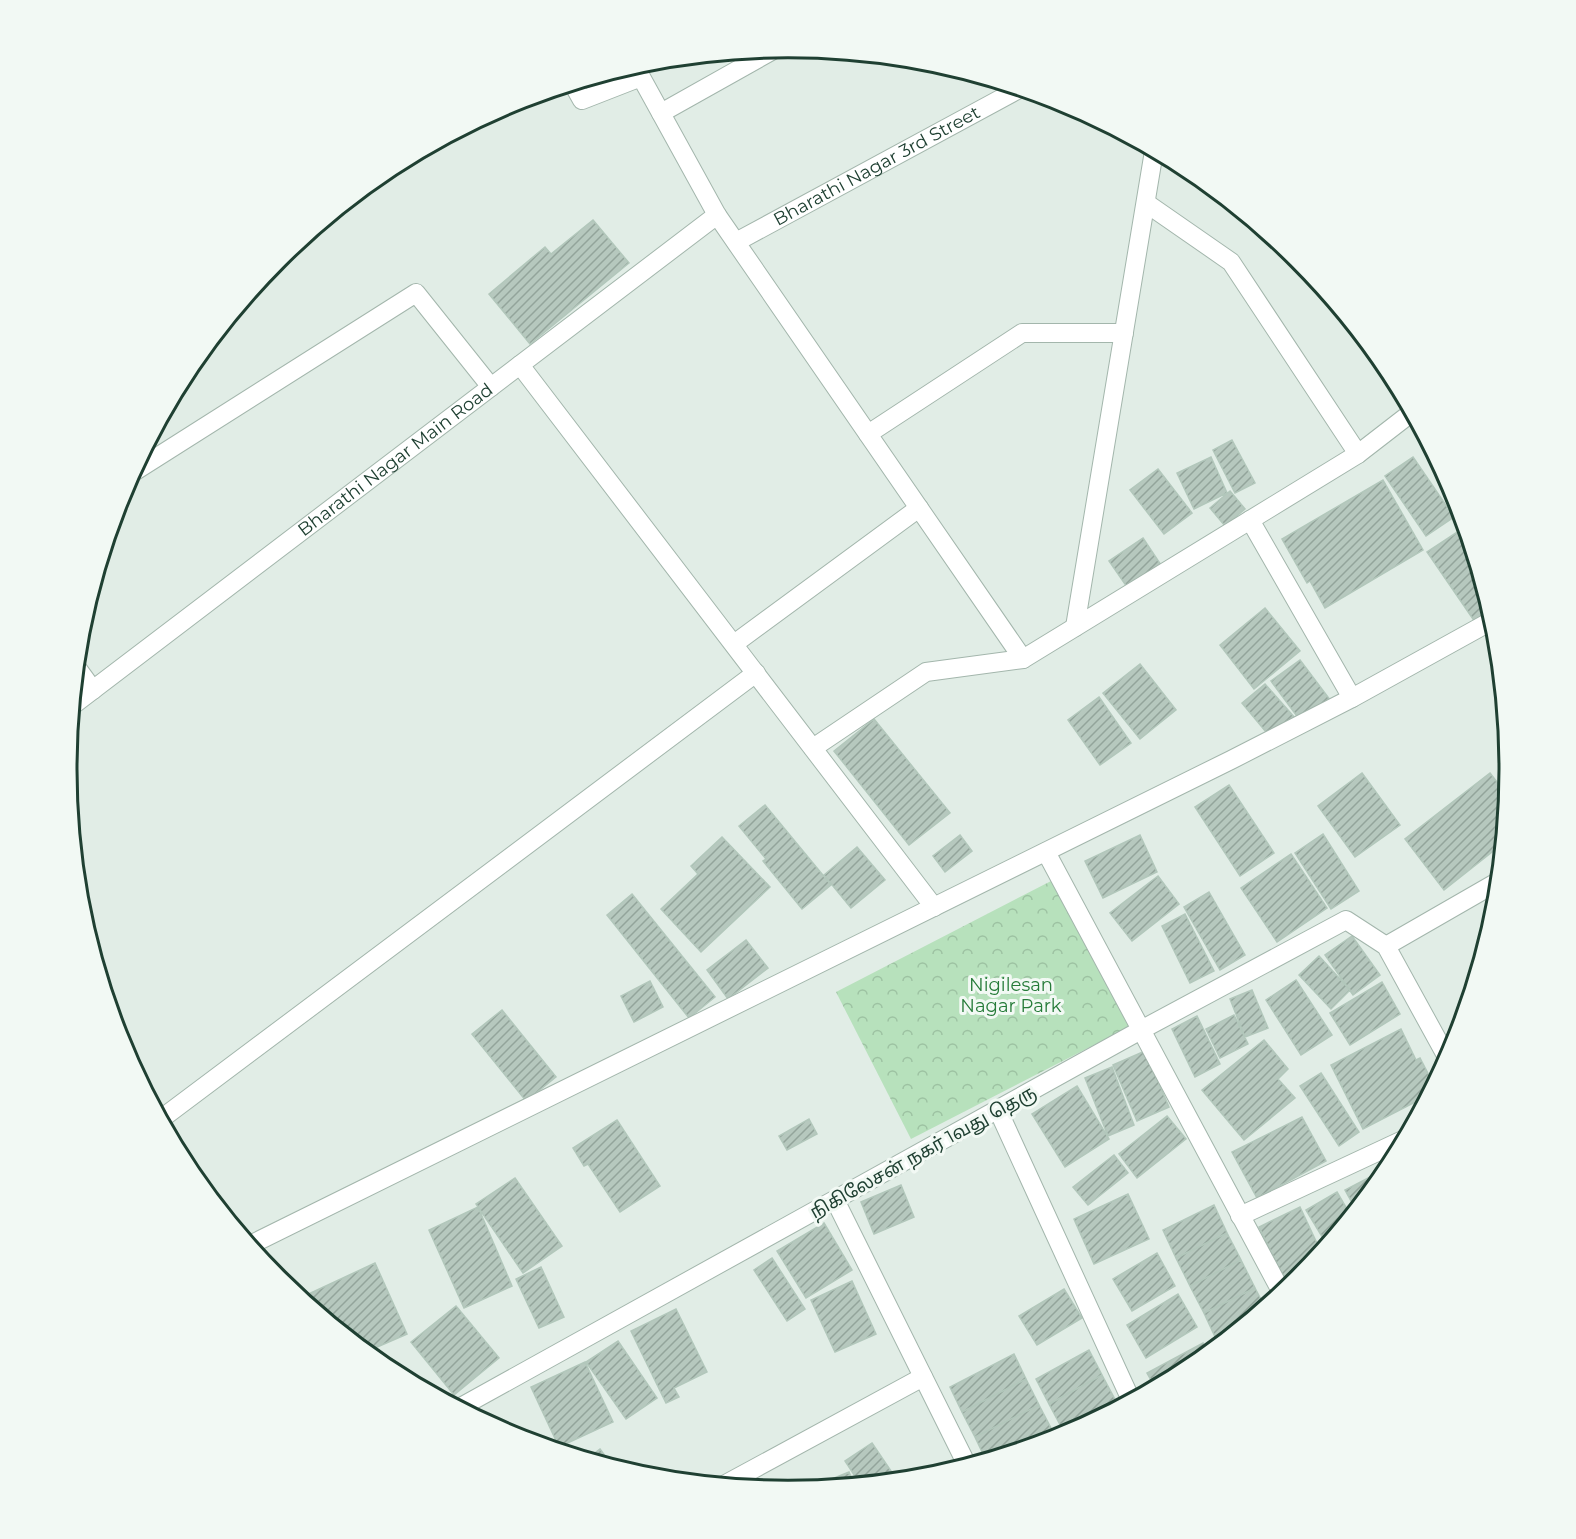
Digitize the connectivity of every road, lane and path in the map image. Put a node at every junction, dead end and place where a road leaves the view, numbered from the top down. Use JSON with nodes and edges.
{"nodes":[{"id":1,"x":757,"y":59,"type":"edge"},
{"id":2,"x":577,"y":91,"type":"edge"},
{"id":3,"x":1010,"y":94,"type":"edge"},
{"id":4,"x":661,"y":113,"type":"junction"},
{"id":5,"x":1153,"y":159,"type":"edge"},
{"id":6,"x":1146,"y":203,"type":"junction"},
{"id":7,"x":717,"y":215,"type":"junction"},
{"id":8,"x":736,"y":242,"type":"junction"},
{"id":9,"x":1124,"y":333,"type":"junction"},
{"id":10,"x":520,"y":365,"type":"junction"},
{"id":11,"x":491,"y":387,"type":"junction"},
{"id":12,"x":1406,"y":418,"type":"edge"},
{"id":13,"x":868,"y":434,"type":"junction"},
{"id":14,"x":1358,"y":454,"type":"junction"},
{"id":15,"x":146,"y":464,"type":"edge"},
{"id":16,"x":919,"y":508,"type":"junction"},
{"id":17,"x":1250,"y":520,"type":"junction"},
{"id":18,"x":1484,"y":625,"type":"edge"},
{"id":19,"x":1075,"y":627,"type":"junction"},
{"id":20,"x":734,"y":644,"type":"junction"},
{"id":21,"x":1023,"y":659,"type":"junction"},
{"id":22,"x":756,"y":674,"type":"junction"},
{"id":23,"x":83,"y":677,"type":"edge"},
{"id":24,"x":93,"y":690,"type":"junction"},
{"id":25,"x":1352,"y":698,"type":"junction"},
{"id":26,"x":81,"y":699,"type":"edge"},
{"id":27,"x":813,"y":748,"type":"junction"},
{"id":28,"x":1046,"y":852,"type":"junction"},
{"id":29,"x":1489,"y":886,"type":"edge"},
{"id":30,"x":934,"y":907,"type":"junction"},
{"id":31,"x":1386,"y":946,"type":"junction"},
{"id":32,"x":1142,"y":1030,"type":"junction"},
{"id":33,"x":1442,"y":1048,"type":"edge"},
{"id":34,"x":998,"y":1110,"type":"junction"},
{"id":35,"x":167,"y":1115,"type":"edge"},
{"id":36,"x":1391,"y":1145,"type":"edge"},
{"id":37,"x":835,"y":1200,"type":"junction"},
{"id":38,"x":1240,"y":1216,"type":"junction"},
{"id":39,"x":257,"y":1242,"type":"edge"},
{"id":40,"x":1277,"y":1285,"type":"edge"},
{"id":41,"x":923,"y":1377,"type":"junction"},
{"id":42,"x":1128,"y":1393,"type":"edge"},
{"id":43,"x":467,"y":1403,"type":"edge"},
{"id":44,"x":964,"y":1458,"type":"edge"},
{"id":45,"x":736,"y":1478,"type":"edge"}],
"edges":[{"from":1,"to":4,"type":"street"},
{"from":2,"to":4,"type":"street"},
{"from":3,"to":8,"type":"street","name":"Bharathi Nagar 3rd Street"},
{"from":4,"to":7,"type":"street"},
{"from":5,"to":6,"type":"street"},
{"from":6,"to":9,"type":"street"},
{"from":6,"to":14,"type":"street"},
{"from":7,"to":8,"type":"street"},
{"from":7,"to":10,"type":"street","name":"Bharathi Nagar Main Road"},
{"from":8,"to":13,"type":"street"},
{"from":9,"to":13,"type":"street"},
{"from":9,"to":19,"type":"street"},
{"from":10,"to":11,"type":"street","name":"Bharathi Nagar Main Road"},
{"from":10,"to":20,"type":"street"},
{"from":11,"to":15,"type":"street"},
{"from":11,"to":24,"type":"street","name":"Bharathi Nagar Main Road"},
{"from":12,"to":14,"type":"street"},
{"from":13,"to":16,"type":"street"},
{"from":14,"to":17,"type":"street"},
{"from":16,"to":20,"type":"street"},
{"from":16,"to":21,"type":"street"},
{"from":17,"to":19,"type":"street"},
{"from":17,"to":25,"type":"street"},
{"from":18,"to":25,"type":"street"},
{"from":19,"to":21,"type":"street"},
{"from":20,"to":22,"type":"street"},
{"from":21,"to":27,"type":"street"},
{"from":22,"to":27,"type":"street"},
{"from":22,"to":35,"type":"street"},
{"from":23,"to":24,"type":"street"},
{"from":24,"to":26,"type":"street","name":"Bharathi Nagar Main Road"},
{"from":25,"to":28,"type":"street"},
{"from":27,"to":30,"type":"street"},
{"from":28,"to":30,"type":"street"},
{"from":28,"to":32,"type":"street"},
{"from":29,"to":31,"type":"street"},
{"from":30,"to":39,"type":"street"},
{"from":31,"to":32,"type":"street","name":"நிகிலேசன் நகர் 1வது தெரு"},
{"from":31,"to":33,"type":"street"},
{"from":32,"to":34,"type":"street","name":"நிகிலேசன் நகர் 1வது தெரு"},
{"from":32,"to":38,"type":"street"},
{"from":34,"to":37,"type":"street","name":"நிகிலேசன் நகர் 1வது தெரு"},
{"from":34,"to":42,"type":"street"},
{"from":36,"to":38,"type":"street"},
{"from":37,"to":41,"type":"street"},
{"from":37,"to":43,"type":"street","name":"நிகிலேசன் நகர் 1வது தெரு"},
{"from":38,"to":40,"type":"street"},
{"from":41,"to":44,"type":"street"},
{"from":41,"to":45,"type":"street"}]}
